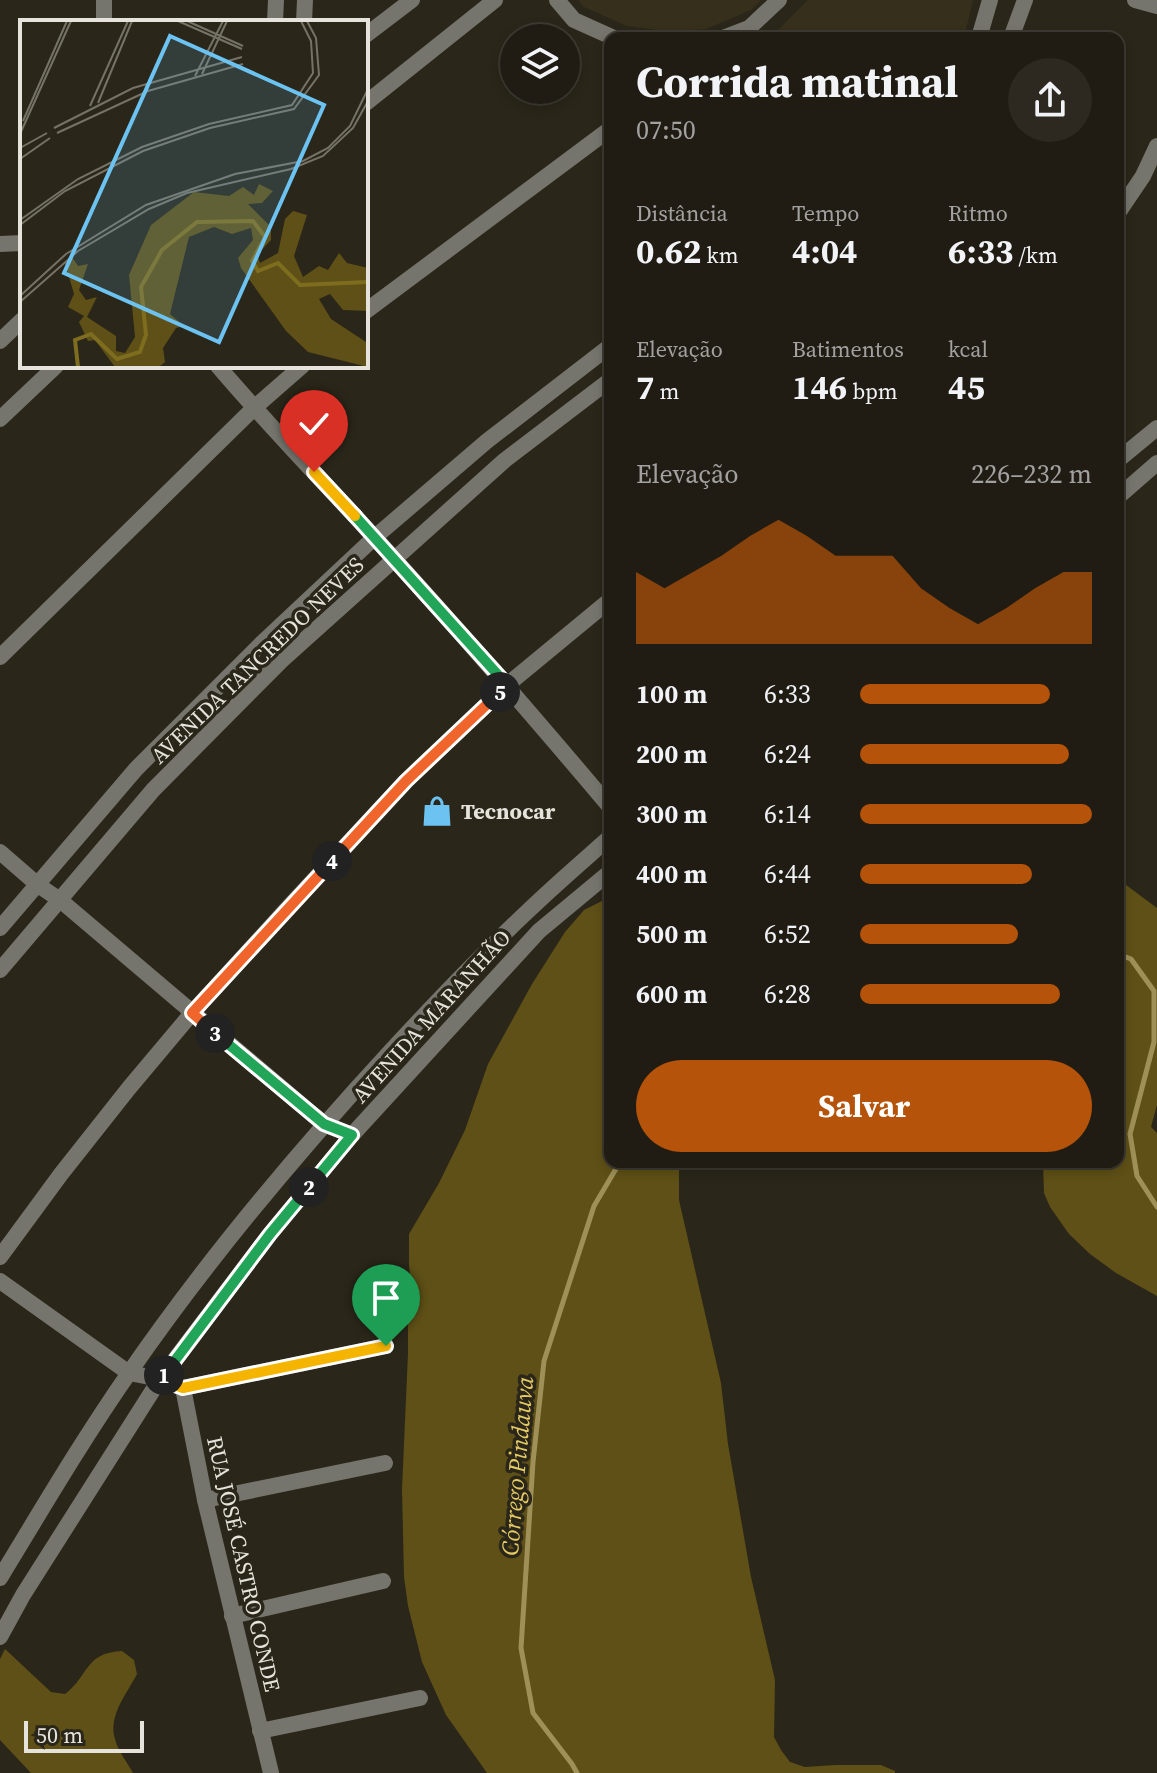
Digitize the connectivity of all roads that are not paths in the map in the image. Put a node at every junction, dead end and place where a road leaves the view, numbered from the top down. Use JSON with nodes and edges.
{"nodes":[{"id":1,"x":276,"y":0,"type":"edge"},
{"id":2,"x":305,"y":0,"type":"edge"},
{"id":3,"x":412,"y":0,"type":"edge"},
{"id":4,"x":495,"y":0,"type":"edge"},
{"id":5,"x":557,"y":0,"type":"edge"},
{"id":6,"x":779,"y":0,"type":"edge"},
{"id":7,"x":990,"y":0,"type":"edge"},
{"id":8,"x":1025,"y":0,"type":"edge"},
{"id":9,"x":1135,"y":0,"type":"edge"},
{"id":10,"x":1157,"y":6,"type":"edge"},
{"id":11,"x":275,"y":20,"type":"edge"},
{"id":12,"x":304,"y":20,"type":"edge"},
{"id":13,"x":754,"y":32,"type":"edge"},
{"id":14,"x":981,"y":32,"type":"edge"},
{"id":15,"x":1013,"y":32,"type":"edge"},
{"id":16,"x":368,"y":33,"type":"edge"},
{"id":17,"x":604,"y":34,"type":"edge"},
{"id":18,"x":368,"y":101,"type":"edge"},
{"id":19,"x":604,"y":133,"type":"edge"},
{"id":20,"x":1157,"y":146,"type":"edge"},
{"id":21,"x":1124,"y":204,"type":"edge"},
{"id":22,"x":20,"y":243,"type":"edge"},
{"id":23,"x":0,"y":244,"type":"edge"},
{"id":24,"x":368,"y":310,"type":"edge"},
{"id":25,"x":20,"y":322,"type":"edge"},
{"id":26,"x":0,"y":341,"type":"edge"},
{"id":27,"x":604,"y":351,"type":"edge"},
{"id":28,"x":54,"y":368,"type":"edge"},
{"id":29,"x":220,"y":368,"type":"edge"},
{"id":30,"x":300,"y":368,"type":"edge"},
{"id":31,"x":604,"y":385,"type":"edge"},
{"id":32,"x":254,"y":408,"type":"junction"},
{"id":33,"x":0,"y":419,"type":"edge"},
{"id":34,"x":1157,"y":428,"type":"edge"},
{"id":35,"x":1124,"y":455,"type":"edge"},
{"id":36,"x":1157,"y":463,"type":"edge"},
{"id":37,"x":1124,"y":492,"type":"edge"},
{"id":38,"x":375,"y":537,"type":"junction"},
{"id":39,"x":395,"y":559,"type":"junction"},
{"id":40,"x":604,"y":605,"type":"edge"},
{"id":41,"x":0,"y":657,"type":"edge"},
{"id":42,"x":507,"y":685,"type":"junction"},
{"id":43,"x":604,"y":800,"type":"edge"},
{"id":44,"x":604,"y":842,"type":"edge"},
{"id":45,"x":0,"y":852,"type":"edge"},
{"id":46,"x":604,"y":877,"type":"edge"},
{"id":47,"x":38,"y":885,"type":"junction"},
{"id":48,"x":60,"y":900,"type":"junction"},
{"id":49,"x":0,"y":928,"type":"edge"},
{"id":50,"x":0,"y":970,"type":"edge"},
{"id":51,"x":192,"y":1013,"type":"junction"},
{"id":52,"x":324,"y":1124,"type":"junction"},
{"id":53,"x":352,"y":1135,"type":"junction"},
{"id":54,"x":0,"y":1257,"type":"edge"},
{"id":55,"x":0,"y":1281,"type":"edge"},
{"id":56,"x":386,"y":1346,"type":"dead end"},
{"id":57,"x":129,"y":1373,"type":"junction"},
{"id":58,"x":160,"y":1379,"type":"junction"},
{"id":59,"x":183,"y":1388,"type":"junction"},
{"id":60,"x":385,"y":1463,"type":"dead end"},
{"id":61,"x":205,"y":1500,"type":"junction"},
{"id":62,"x":0,"y":1578,"type":"edge"},
{"id":63,"x":383,"y":1581,"type":"dead end"},
{"id":64,"x":232,"y":1616,"type":"junction"},
{"id":65,"x":0,"y":1637,"type":"edge"},
{"id":66,"x":420,"y":1698,"type":"dead end"},
{"id":67,"x":260,"y":1731,"type":"junction"},
{"id":68,"x":271,"y":1773,"type":"edge"}],
"edges":[{"from":1,"to":11,"type":"street"},
{"from":2,"to":12,"type":"street"},
{"from":3,"to":16,"type":"street"},
{"from":4,"to":18,"type":"street"},
{"from":5,"to":17,"type":"street"},
{"from":6,"to":13,"type":"street"},
{"from":7,"to":14,"type":"street"},
{"from":8,"to":15,"type":"street"},
{"from":9,"to":10,"type":"street"},
{"from":19,"to":24,"type":"street"},
{"from":20,"to":21,"type":"street"},
{"from":22,"to":23,"type":"street"},
{"from":25,"to":26,"type":"street"},
{"from":27,"to":38,"type":"street","name":"AVENIDA TANCREDO NEVES"},
{"from":28,"to":33,"type":"street"},
{"from":29,"to":32,"type":"street"},
{"from":30,"to":32,"type":"street"},
{"from":31,"to":39,"type":"street","name":"AVENIDA TANCREDO NEVES"},
{"from":32,"to":38,"type":"street"},
{"from":32,"to":41,"type":"street"},
{"from":34,"to":35,"type":"street"},
{"from":36,"to":37,"type":"street"},
{"from":38,"to":39,"type":"street"},
{"from":38,"to":47,"type":"street","name":"AVENIDA TANCREDO NEVES"},
{"from":39,"to":42,"type":"street"},
{"from":39,"to":48,"type":"street","name":"AVENIDA TANCREDO NEVES"},
{"from":40,"to":42,"type":"street"},
{"from":42,"to":43,"type":"street"},
{"from":42,"to":51,"type":"street"},
{"from":44,"to":52,"type":"street","name":"AVENIDA MARANHÃO"},
{"from":45,"to":47,"type":"street"},
{"from":46,"to":53,"type":"street","name":"AVENIDA MARANHÃO"},
{"from":47,"to":48,"type":"street"},
{"from":47,"to":49,"type":"street","name":"AVENIDA TANCREDO NEVES"},
{"from":48,"to":50,"type":"street","name":"AVENIDA TANCREDO NEVES"},
{"from":48,"to":51,"type":"street"},
{"from":51,"to":52,"type":"street"},
{"from":51,"to":54,"type":"street"},
{"from":52,"to":53,"type":"street"},
{"from":52,"to":57,"type":"street","name":"AVENIDA MARANHÃO"},
{"from":53,"to":58,"type":"street","name":"AVENIDA MARANHÃO"},
{"from":55,"to":57,"type":"street"},
{"from":56,"to":59,"type":"street"},
{"from":57,"to":58,"type":"street"},
{"from":57,"to":62,"type":"street","name":"AVENIDA MARANHÃO"},
{"from":58,"to":59,"type":"street"},
{"from":58,"to":65,"type":"street","name":"AVENIDA MARANHÃO"},
{"from":59,"to":61,"type":"street","name":"RUA JOSÉ CASTRO CONDE"},
{"from":60,"to":61,"type":"street"},
{"from":61,"to":64,"type":"street","name":"RUA JOSÉ CASTRO CONDE"},
{"from":63,"to":64,"type":"street"},
{"from":64,"to":67,"type":"street","name":"RUA JOSÉ CASTRO CONDE"},
{"from":66,"to":67,"type":"street"},
{"from":67,"to":68,"type":"street","name":"RUA JOSÉ CASTRO CONDE"}]}
